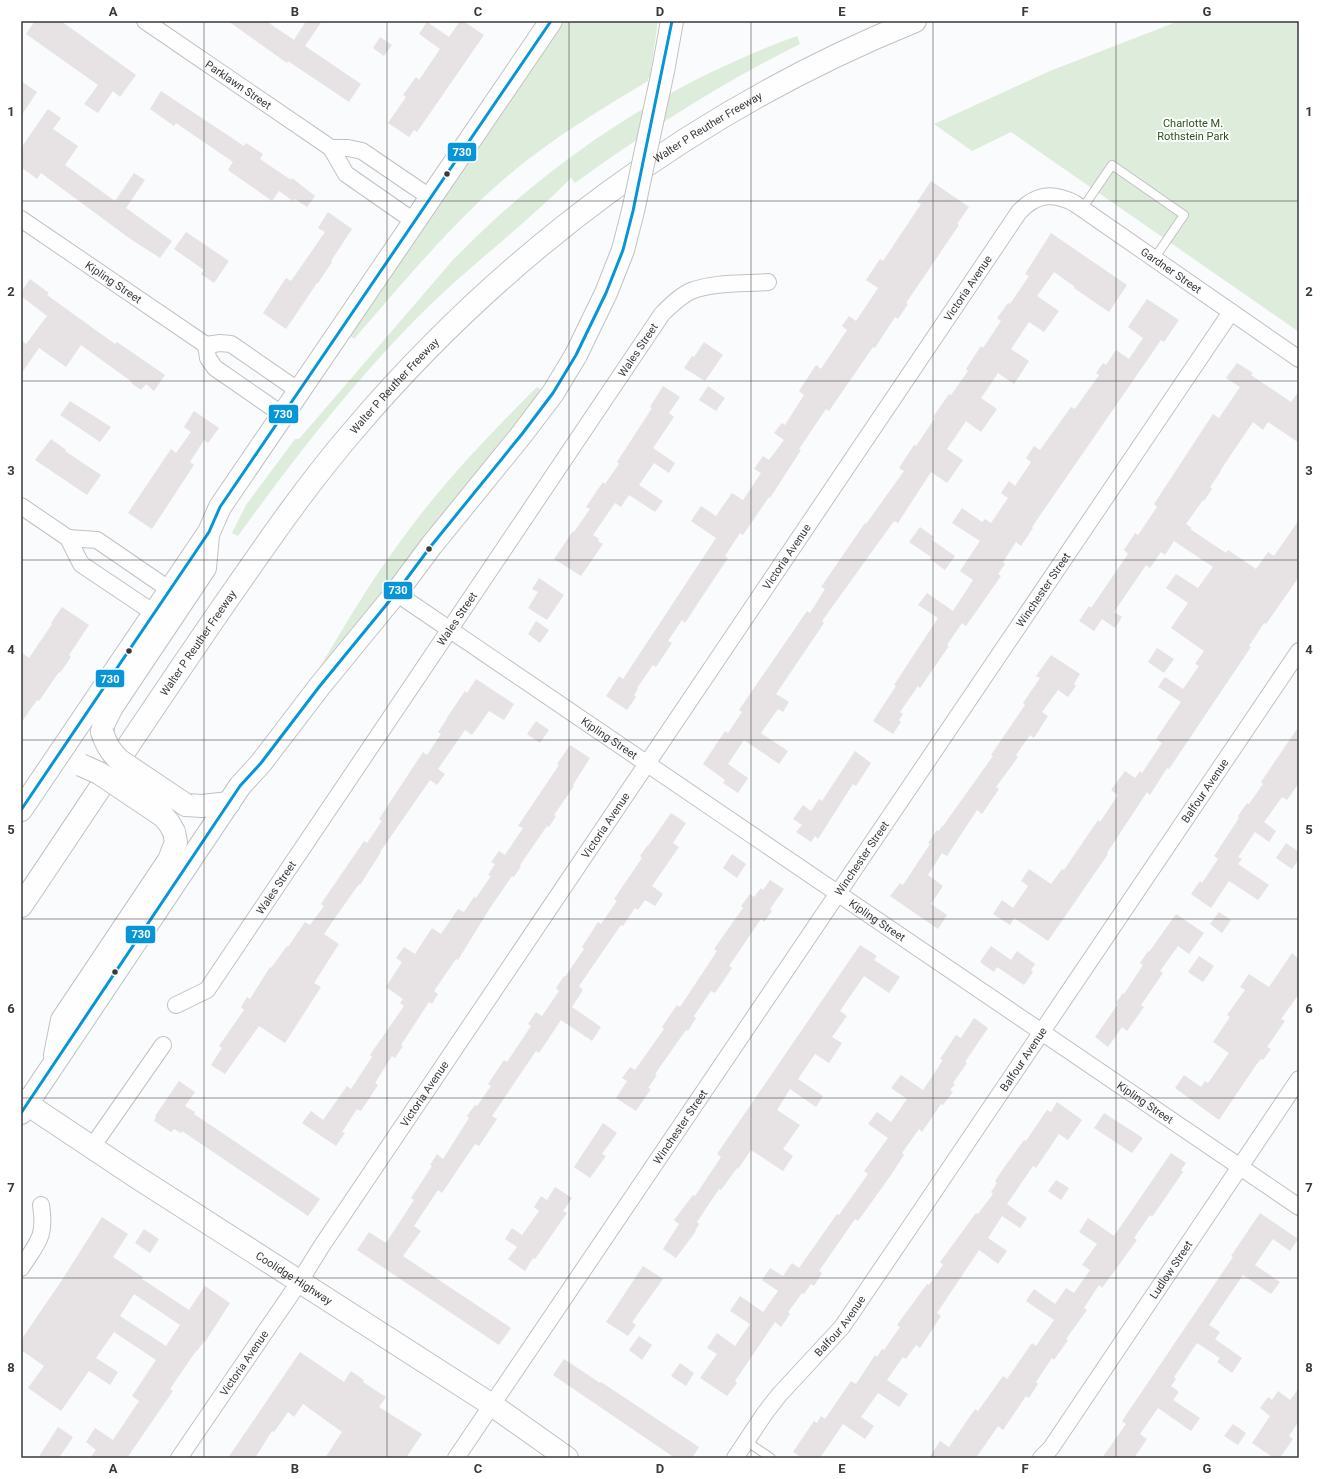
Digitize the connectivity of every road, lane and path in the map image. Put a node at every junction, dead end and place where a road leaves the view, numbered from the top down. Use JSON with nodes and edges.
{"nodes":[{"id":1,"x":145,"y":21,"type":"edge"},
{"id":2,"x":667,"y":21,"type":"edge"},
{"id":3,"x":672,"y":21,"type":"edge"},
{"id":4,"x":915,"y":21,"type":"edge"},
{"id":5,"x":547,"y":22,"type":"edge"},
{"id":6,"x":663,"y":71,"type":"junction"},
{"id":7,"x":332,"y":148,"type":"junction"},
{"id":8,"x":431,"y":198,"type":"junction"},
{"id":9,"x":1038,"y":198,"type":"joint"},
{"id":10,"x":1082,"y":209,"type":"junction"},
{"id":11,"x":21,"y":219,"type":"edge"},
{"id":12,"x":415,"y":222,"type":"junction"},
{"id":13,"x":1154,"y":259,"type":"junction"},
{"id":14,"x":768,"y":282,"type":"dead end"},
{"id":15,"x":1231,"y":312,"type":"junction"},
{"id":16,"x":206,"y":345,"type":"junction"},
{"id":17,"x":1299,"y":359,"type":"edge"},
{"id":18,"x":299,"y":391,"type":"junction"},
{"id":19,"x":283,"y":415,"type":"junction"},
{"id":20,"x":21,"y":506,"type":"edge"},
{"id":21,"x":209,"y":532,"type":"junction"},
{"id":22,"x":68,"y":538,"type":"junction"},
{"id":23,"x":170,"y":590,"type":"junction"},
{"id":24,"x":396,"y":593,"type":"junction"},
{"id":25,"x":154,"y":613,"type":"junction"},
{"id":26,"x":450,"y":630,"type":"junction"},
{"id":27,"x":1299,"y":651,"type":"edge"},
{"id":28,"x":647,"y":763,"type":"junction"},
{"id":29,"x":50,"y":768,"type":"junction"},
{"id":30,"x":229,"y":803,"type":"junction"},
{"id":31,"x":21,"y":810,"type":"edge"},
{"id":32,"x":838,"y":893,"type":"junction"},
{"id":33,"x":21,"y":906,"type":"edge"},
{"id":34,"x":176,"y":1005,"type":"dead end"},
{"id":35,"x":1042,"y":1033,"type":"junction"},
{"id":36,"x":163,"y":1045,"type":"dead end"},
{"id":37,"x":53,"y":1064,"type":"junction"},
{"id":38,"x":1299,"y":1080,"type":"edge"},
{"id":39,"x":23,"y":1106,"type":"edge"},
{"id":40,"x":92,"y":1147,"type":"junction"},
{"id":41,"x":1240,"y":1167,"type":"junction"},
{"id":42,"x":41,"y":1205,"type":"dead end"},
{"id":43,"x":1299,"y":1207,"type":"edge"},
{"id":44,"x":21,"y":1268,"type":"edge"},
{"id":45,"x":300,"y":1281,"type":"junction"},
{"id":46,"x":492,"y":1405,"type":"junction"},
{"id":47,"x":746,"y":1441,"type":"junction"},
{"id":48,"x":179,"y":1458,"type":"edge"},
{"id":49,"x":456,"y":1458,"type":"edge"},
{"id":50,"x":567,"y":1458,"type":"edge"},
{"id":51,"x":735,"y":1458,"type":"edge"},
{"id":52,"x":771,"y":1458,"type":"edge"},
{"id":53,"x":1041,"y":1458,"type":"edge"}],
"edges":[{"from":1,"to":7,"type":"street","name":"Parklawn Street"},
{"from":2,"to":6,"type":"main road"},
{"from":3,"to":6,"type":"main road"},
{"from":4,"to":33,"type":"main road","name":"Walter P Reuther Freeway"},
{"from":5,"to":8,"type":"main road"},
{"from":6,"to":24,"type":"main road","bridge":true},
{"from":7,"to":8,"type":"street"},
{"from":7,"to":12,"type":"street","name":"Parklawn Street"},
{"from":8,"to":12,"type":"main road"},
{"from":9,"to":10,"type":"street","name":"Gardner Street"},
{"from":9,"to":28,"type":"street","name":"Victoria Avenue"},
{"from":10,"to":13,"type":"street","name":"Gardner Street"},
{"from":10,"to":13,"type":"lane"},
{"from":11,"to":16,"type":"street","name":"Kipling Street"},
{"from":12,"to":18,"type":"main road"},
{"from":13,"to":15,"type":"street","name":"Gardner Street"},
{"from":14,"to":26,"type":"street","name":"Wales Street"},
{"from":15,"to":17,"type":"street","name":"Gardner Street"},
{"from":15,"to":32,"type":"street","name":"Winchester Street"},
{"from":16,"to":18,"type":"street"},
{"from":16,"to":19,"type":"street"},
{"from":18,"to":19,"type":"main road"},
{"from":19,"to":21,"type":"main road"},
{"from":20,"to":22,"type":"street"},
{"from":21,"to":23,"type":"main road"},
{"from":21,"to":30,"type":"main road","bridge":true},
{"from":22,"to":23,"type":"street"},
{"from":22,"to":25,"type":"street"},
{"from":23,"to":25,"type":"main road"},
{"from":24,"to":26,"type":"street","name":"Kipling Street"},
{"from":24,"to":30,"type":"main road"},
{"from":25,"to":29,"type":"main road"},
{"from":26,"to":28,"type":"street","name":"Kipling Street"},
{"from":26,"to":34,"type":"street","name":"Wales Street"},
{"from":27,"to":35,"type":"street","name":"Balfour Avenue"},
{"from":28,"to":32,"type":"street","name":"Kipling Street"},
{"from":28,"to":45,"type":"street","name":"Victoria Avenue"},
{"from":29,"to":31,"type":"main road"},
{"from":29,"to":37,"type":"main road","bridge":true},
{"from":30,"to":37,"type":"main road"},
{"from":32,"to":35,"type":"street","name":"Kipling Street"},
{"from":32,"to":46,"type":"street","name":"Winchester Street"},
{"from":35,"to":41,"type":"street","name":"Kipling Street"},
{"from":35,"to":47,"type":"street","name":"Balfour Avenue"},
{"from":36,"to":40,"type":"street"},
{"from":37,"to":39,"type":"main road"},
{"from":38,"to":41,"type":"street","name":"Ludlow Street"},
{"from":39,"to":40,"type":"main road","name":"Coolidge Highway"},
{"from":40,"to":45,"type":"main road","name":"Coolidge Highway"},
{"from":41,"to":43,"type":"street","name":"Kipling Street"},
{"from":41,"to":53,"type":"street","name":"Ludlow Street"},
{"from":42,"to":44,"type":"street"},
{"from":45,"to":46,"type":"main road","name":"Coolidge Highway"},
{"from":45,"to":48,"type":"street","name":"Victoria Avenue"},
{"from":46,"to":49,"type":"street","name":"Winchester Street"},
{"from":46,"to":50,"type":"main road","name":"Coolidge Highway"},
{"from":47,"to":51,"type":"street","name":"Balfour Avenue"},
{"from":47,"to":52,"type":"lane"}]}
